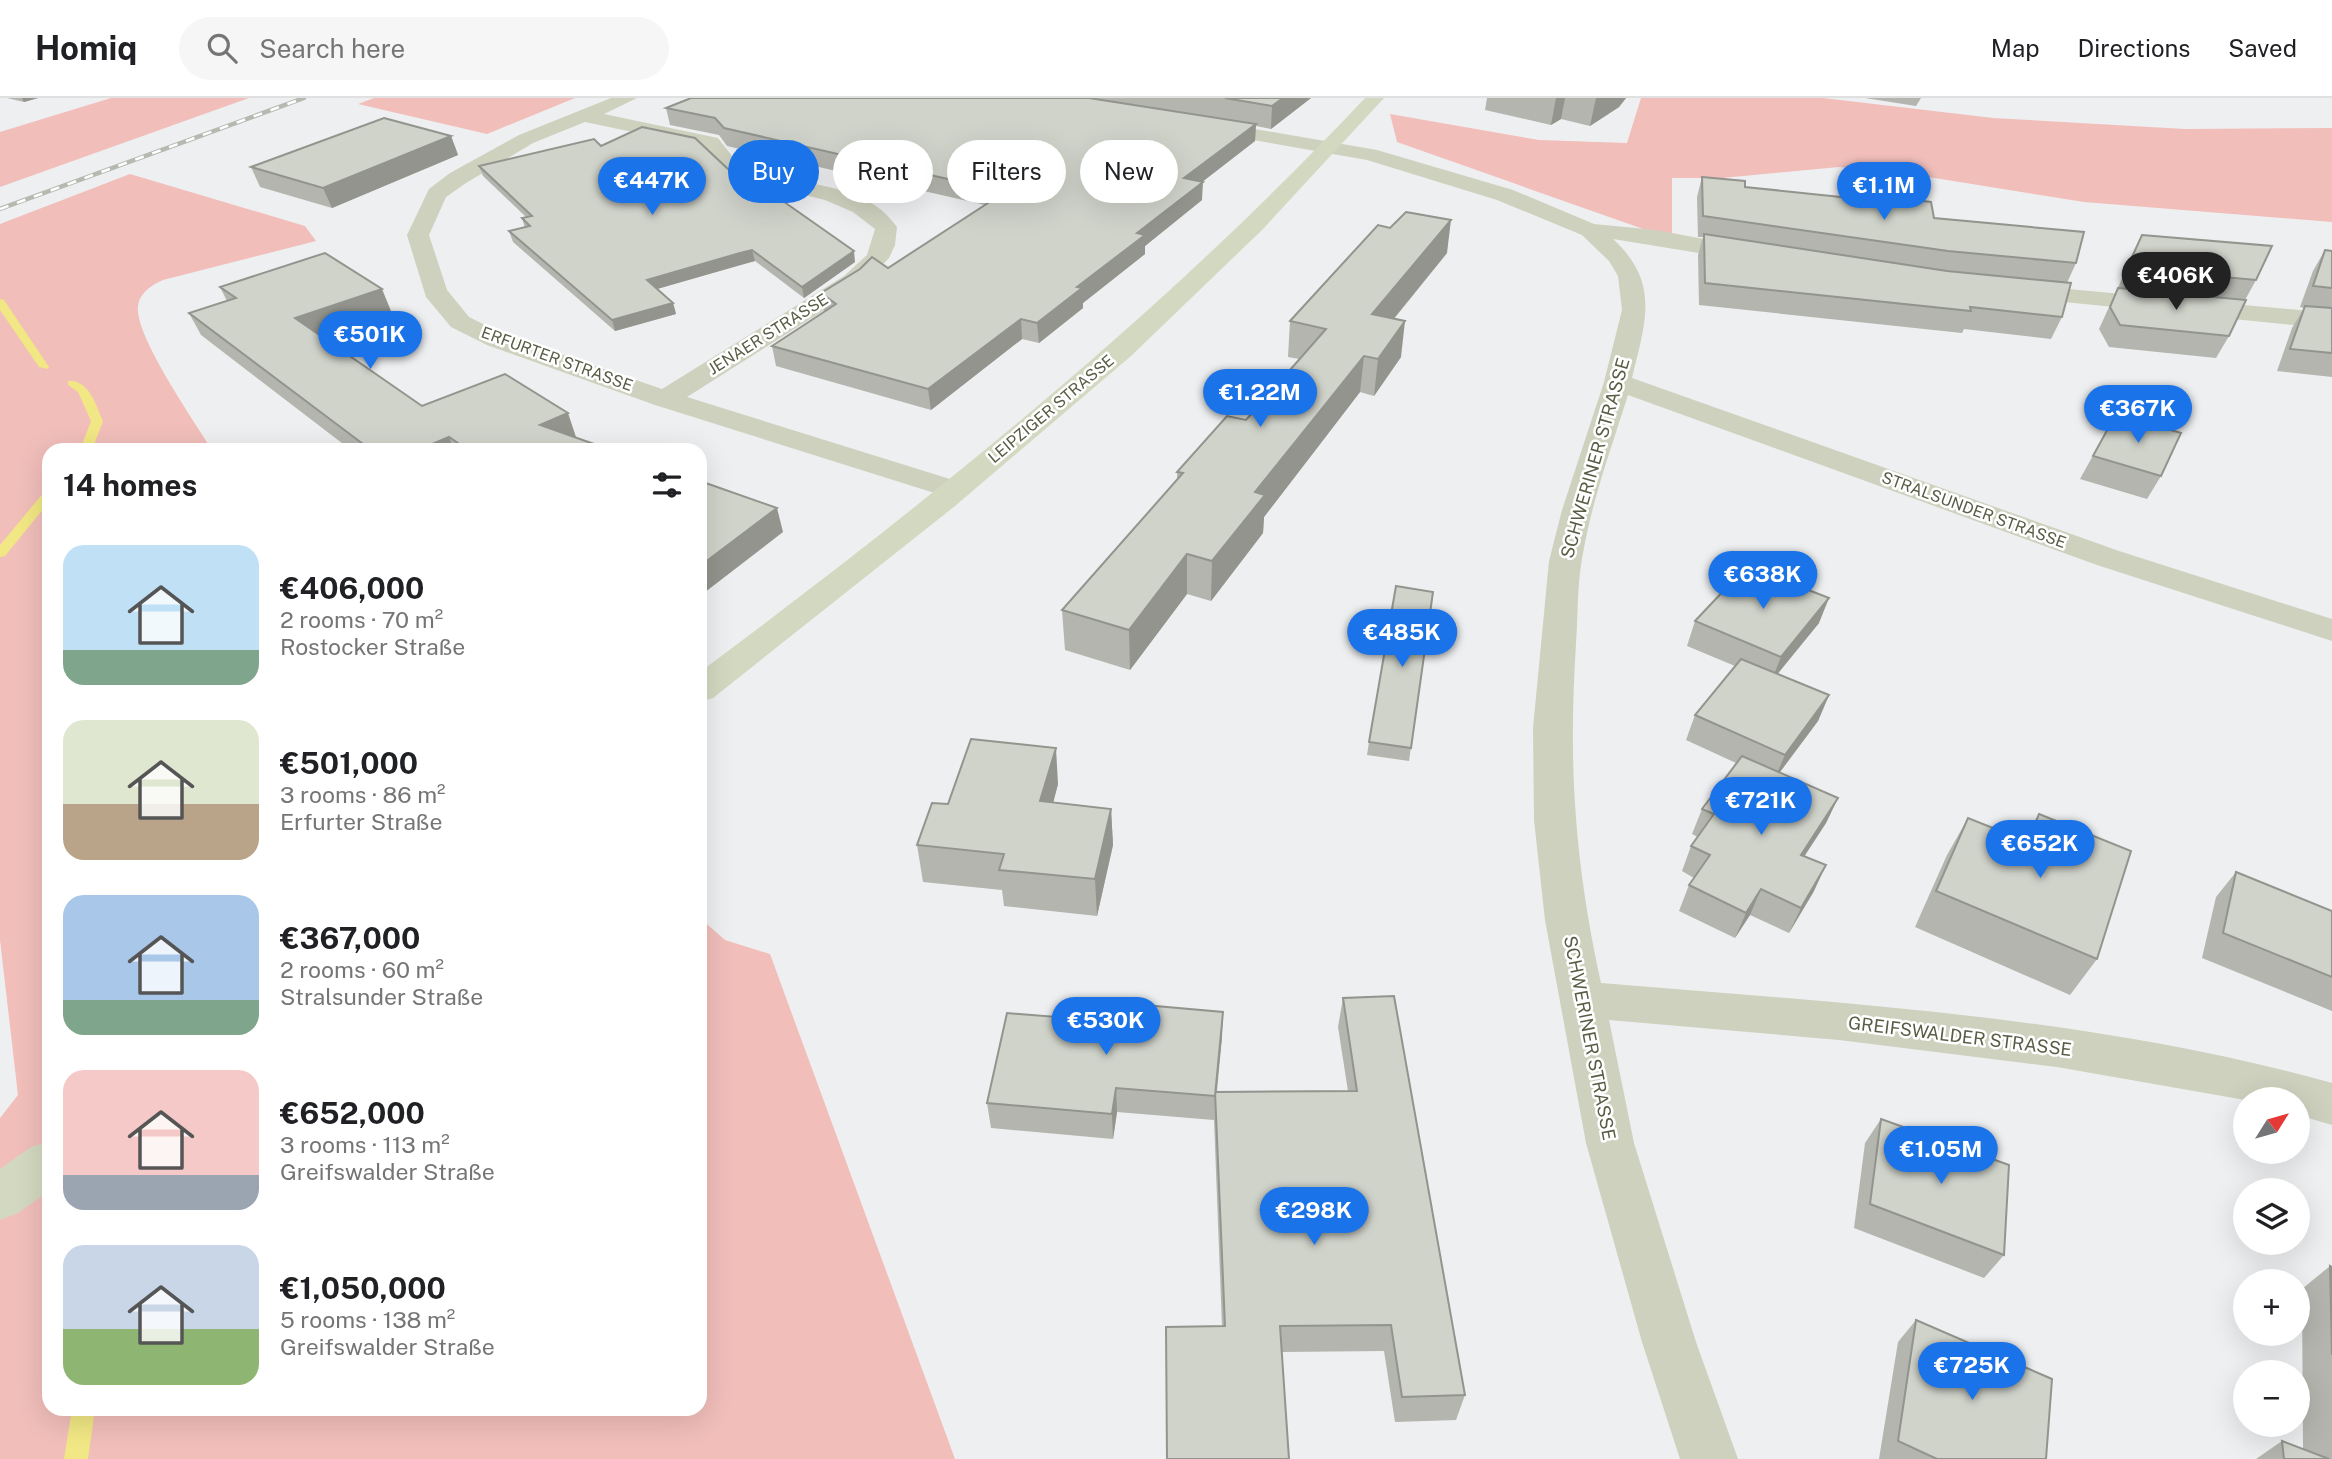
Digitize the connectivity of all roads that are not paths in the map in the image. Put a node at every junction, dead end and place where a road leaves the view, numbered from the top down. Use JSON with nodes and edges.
{"nodes":[{"id":1,"x":628,"y":98,"type":"edge"},
{"id":2,"x":1375,"y":98,"type":"edge"},
{"id":3,"x":584,"y":116,"type":"junction"},
{"id":4,"x":1178,"y":121,"type":"edge"},
{"id":5,"x":1330,"y":147,"type":"junction"},
{"id":6,"x":1590,"y":230,"type":"junction"},
{"id":7,"x":1778,"y":259,"type":"edge"},
{"id":8,"x":1993,"y":289,"type":"edge"},
{"id":9,"x":2332,"y":321,"type":"edge"},
{"id":10,"x":1618,"y":382,"type":"junction"},
{"id":11,"x":665,"y":399,"type":"junction"},
{"id":12,"x":955,"y":490,"type":"junction"},
{"id":13,"x":2332,"y":630,"type":"edge"},
{"id":14,"x":707,"y":685,"type":"edge"},
{"id":15,"x":1583,"y":1000,"type":"junction"},
{"id":16,"x":2332,"y":1104,"type":"edge"},
{"id":17,"x":42,"y":1168,"type":"edge"},
{"id":18,"x":0,"y":1197,"type":"edge"},
{"id":19,"x":1709,"y":1459,"type":"edge"}],
"edges":[{"from":1,"to":3,"type":"street","name":"ERFURTER STRASSE"},
{"from":2,"to":5,"type":"main road","name":"LEIPZIGER STRASSE"},
{"from":3,"to":11,"type":"street","name":"ERFURTER STRASSE"},
{"from":3,"to":11,"type":"street","name":"JENAER STRASSE"},
{"from":4,"to":5,"type":"street","name":"SCHWERINER STRASSE"},
{"from":5,"to":6,"type":"street","name":"SCHWERINER STRASSE"},
{"from":5,"to":12,"type":"main road","name":"LEIPZIGER STRASSE"},
{"from":6,"to":7,"type":"street"},
{"from":6,"to":10,"type":"street","name":"SCHWERINER STRASSE"},
{"from":8,"to":9,"type":"street"},
{"from":10,"to":13,"type":"street","name":"STRALSUNDER STRASSE"},
{"from":10,"to":15,"type":"street","name":"SCHWERINER STRASSE"},
{"from":11,"to":12,"type":"street","name":"ERFURTER STRASSE"},
{"from":12,"to":14,"type":"main road","name":"LEIPZIGER STRASSE"},
{"from":15,"to":16,"type":"street","name":"GREIFSWALDER STRASSE"},
{"from":15,"to":19,"type":"street","name":"SCHWERINER STRASSE"},
{"from":17,"to":18,"type":"main road"}]}
